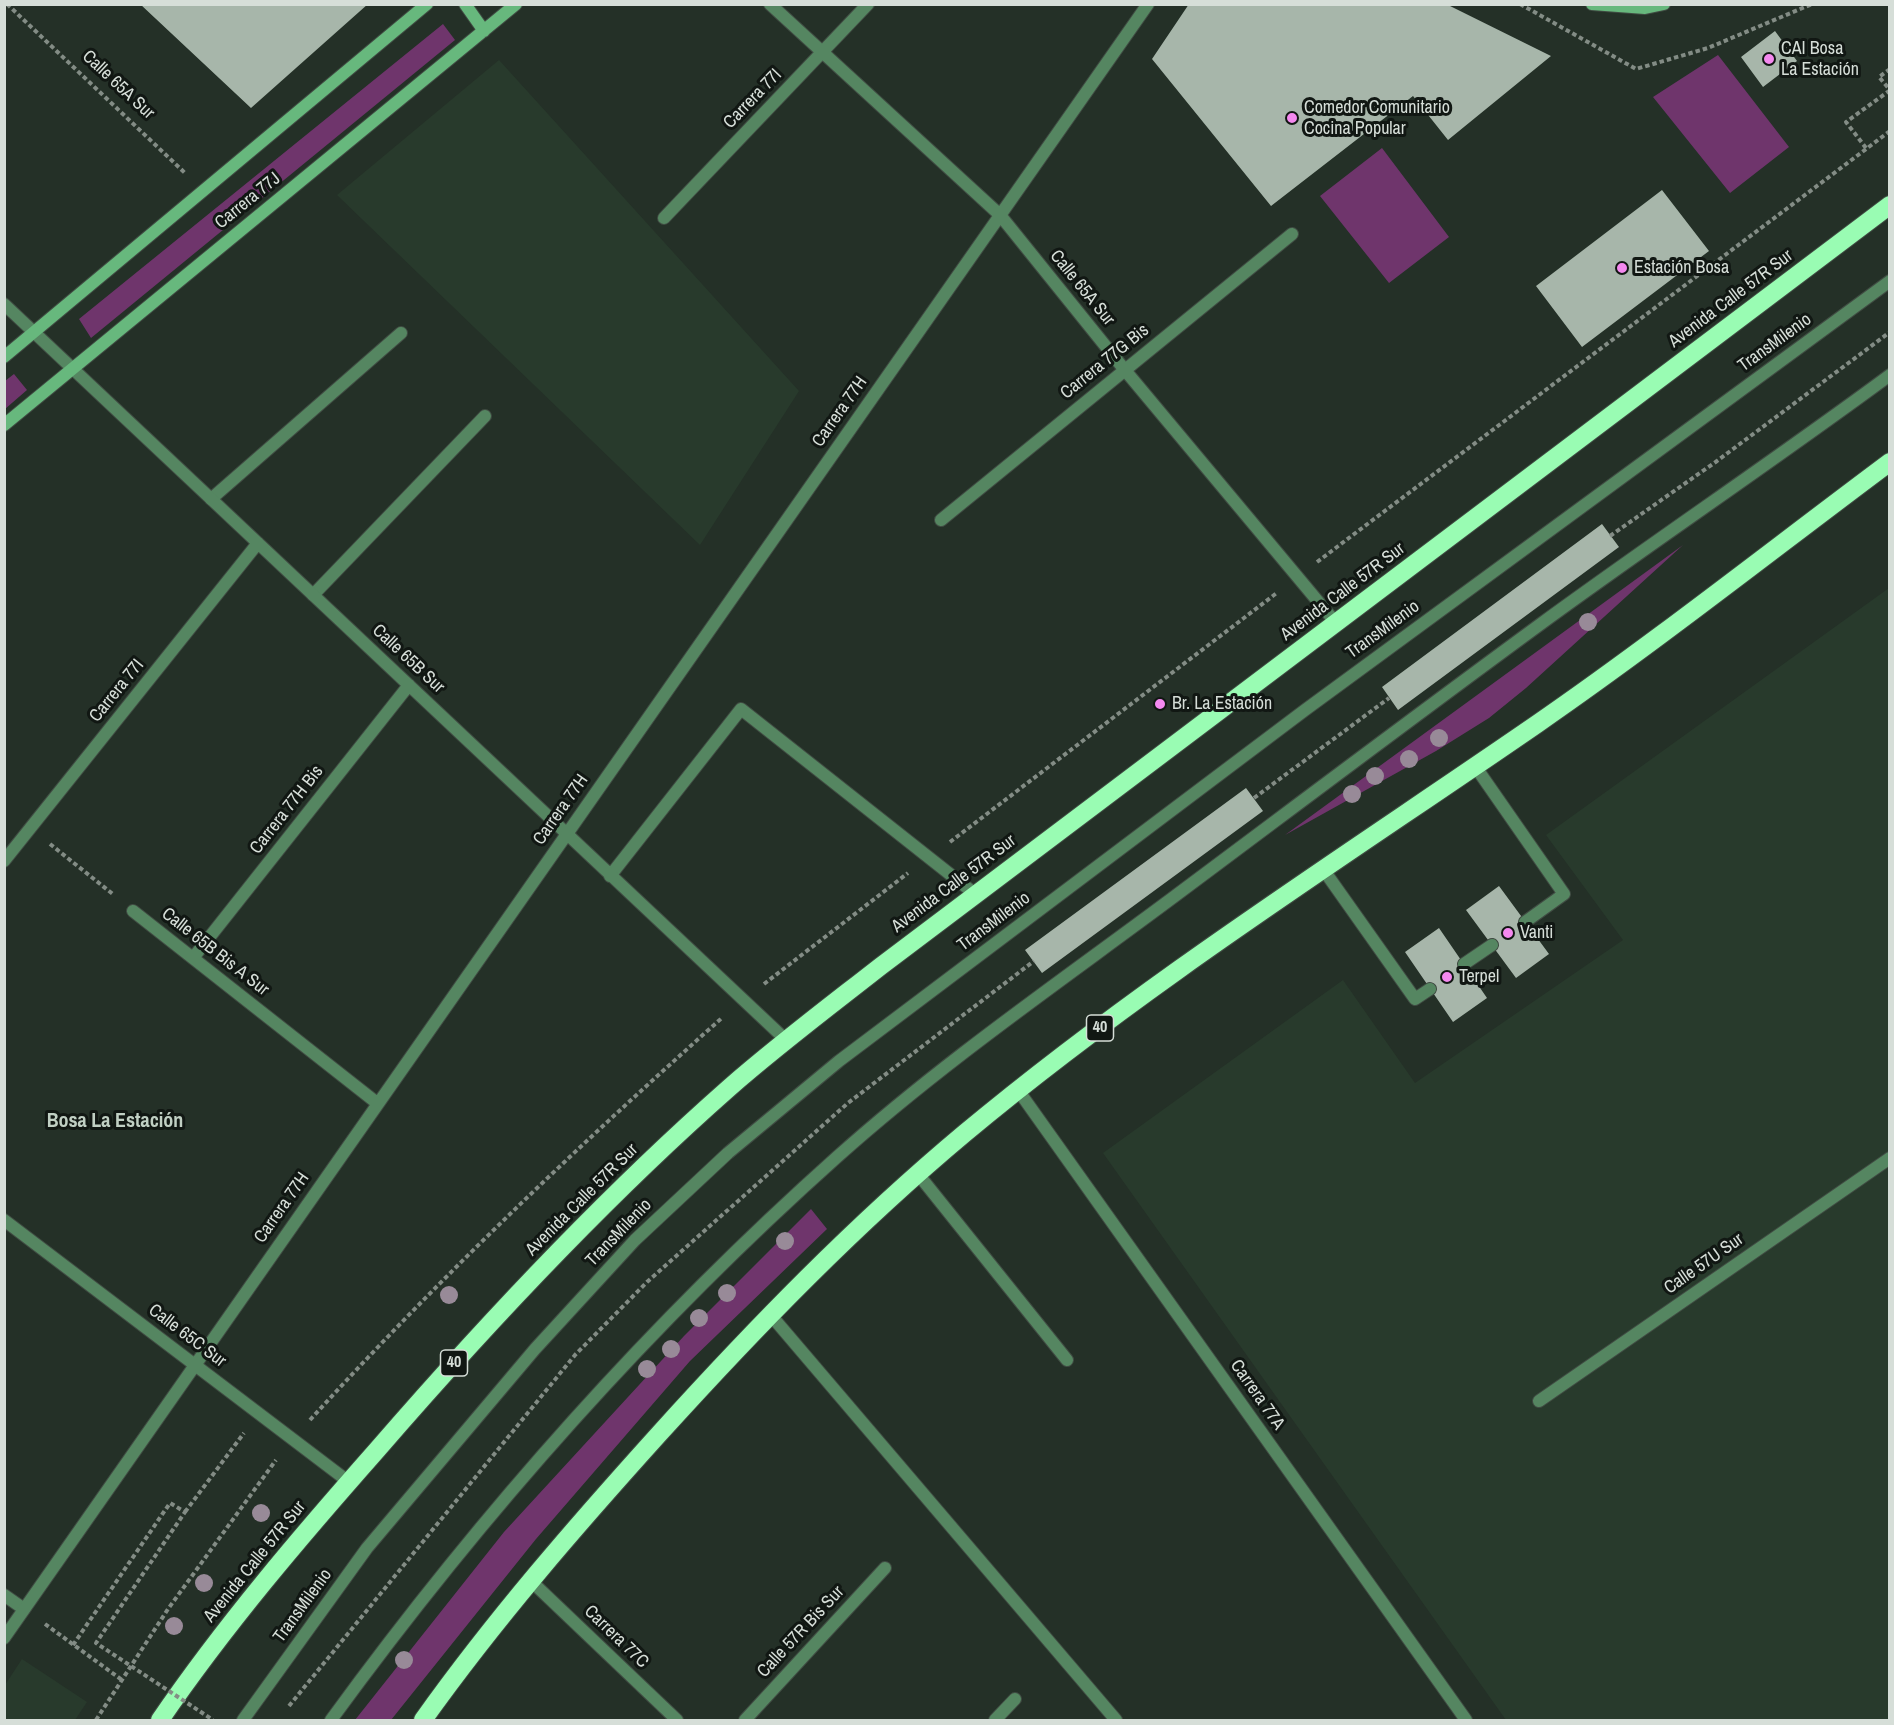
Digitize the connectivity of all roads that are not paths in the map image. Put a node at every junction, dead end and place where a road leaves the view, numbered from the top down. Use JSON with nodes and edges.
{"nodes":[{"id":1,"x":427,"y":4,"type":"edge"},
{"id":2,"x":465,"y":4,"type":"edge"},
{"id":3,"x":516,"y":4,"type":"edge"},
{"id":4,"x":770,"y":4,"type":"edge"},
{"id":5,"x":868,"y":4,"type":"edge"},
{"id":6,"x":1148,"y":4,"type":"edge"},
{"id":7,"x":1592,"y":4,"type":"edge"},
{"id":8,"x":1664,"y":4,"type":"edge"},
{"id":9,"x":484,"y":31,"type":"junction"},
{"id":10,"x":823,"y":52,"type":"junction"},
{"id":11,"x":1890,"y":205,"type":"edge"},
{"id":12,"x":1000,"y":215,"type":"junction"},
{"id":13,"x":664,"y":218,"type":"dead end"},
{"id":14,"x":1292,"y":234,"type":"dead end"},
{"id":15,"x":1890,"y":281,"type":"edge"},
{"id":16,"x":4,"y":304,"type":"edge"},
{"id":17,"x":35,"y":332,"type":"junction"},
{"id":18,"x":400,"y":333,"type":"dead end"},
{"id":19,"x":4,"y":357,"type":"edge"},
{"id":20,"x":73,"y":368,"type":"junction"},
{"id":21,"x":1124,"y":369,"type":"junction"},
{"id":22,"x":1890,"y":375,"type":"edge"},
{"id":23,"x":485,"y":416,"type":"dead end"},
{"id":24,"x":4,"y":425,"type":"edge"},
{"id":25,"x":1890,"y":462,"type":"edge"},
{"id":26,"x":211,"y":499,"type":"junction"},
{"id":27,"x":941,"y":520,"type":"dead end"},
{"id":28,"x":258,"y":543,"type":"junction"},
{"id":29,"x":313,"y":595,"type":"junction"},
{"id":30,"x":1336,"y":623,"type":"junction"},
{"id":31,"x":409,"y":685,"type":"junction"},
{"id":32,"x":1475,"y":766,"type":"junction"},
{"id":33,"x":566,"y":833,"type":"junction"},
{"id":34,"x":4,"y":861,"type":"edge"},
{"id":35,"x":1323,"y":869,"type":"junction"},
{"id":36,"x":610,"y":876,"type":"junction"},
{"id":37,"x":975,"y":894,"type":"junction"},
{"id":38,"x":133,"y":911,"type":"road end"},
{"id":39,"x":1525,"y":922,"type":"dead end"},
{"id":40,"x":1492,"y":945,"type":"dead end"},
{"id":41,"x":193,"y":958,"type":"junction"},
{"id":42,"x":1464,"y":964,"type":"dead end"},
{"id":43,"x":1430,"y":989,"type":"dead end"},
{"id":44,"x":786,"y":1040,"type":"junction"},
{"id":45,"x":1018,"y":1090,"type":"junction"},
{"id":46,"x":377,"y":1104,"type":"junction"},
{"id":47,"x":1890,"y":1158,"type":"edge"},
{"id":48,"x":918,"y":1174,"type":"junction"},
{"id":49,"x":4,"y":1220,"type":"edge"},
{"id":50,"x":769,"y":1313,"type":"junction"},
{"id":51,"x":1067,"y":1360,"type":"dead end"},
{"id":52,"x":194,"y":1364,"type":"junction"},
{"id":53,"x":1539,"y":1401,"type":"dead end"},
{"id":54,"x":349,"y":1482,"type":"junction"},
{"id":55,"x":885,"y":1568,"type":"dead end"},
{"id":56,"x":530,"y":1580,"type":"junction"},
{"id":57,"x":4,"y":1595,"type":"edge"},
{"id":58,"x":24,"y":1609,"type":"junction"},
{"id":59,"x":4,"y":1638,"type":"edge"},
{"id":60,"x":1015,"y":1699,"type":"dead end"},
{"id":61,"x":160,"y":1720,"type":"edge"},
{"id":62,"x":243,"y":1720,"type":"edge"},
{"id":63,"x":331,"y":1720,"type":"edge"},
{"id":64,"x":423,"y":1720,"type":"edge"},
{"id":65,"x":677,"y":1720,"type":"edge"},
{"id":66,"x":745,"y":1720,"type":"edge"},
{"id":67,"x":995,"y":1720,"type":"edge"},
{"id":68,"x":1116,"y":1720,"type":"edge"},
{"id":69,"x":1466,"y":1720,"type":"edge"}],
"edges":[{"from":1,"to":17,"type":"street","name":"Carrera 77J"},
{"from":2,"to":9,"type":"street"},
{"from":3,"to":9,"type":"street","name":"Carrera 77J"},
{"from":4,"to":10,"type":"street","name":"Calle 65A Sur"},
{"from":5,"to":10,"type":"street","name":"Carrera 77I"},
{"from":6,"to":12,"type":"street","name":"Carrera 77H"},
{"from":7,"to":8,"type":"street"},
{"from":9,"to":20,"type":"street","name":"Carrera 77J"},
{"from":10,"to":12,"type":"street","name":"Calle 65A Sur"},
{"from":10,"to":13,"type":"street","name":"Carrera 77I"},
{"from":11,"to":30,"type":"highway","name":"Avenida Calle 57R Sur","number":"40"},
{"from":12,"to":21,"type":"street","name":"Calle 65A Sur"},
{"from":12,"to":33,"type":"street","name":"Carrera 77H"},
{"from":14,"to":21,"type":"street","name":"Carrera 77G Bis"},
{"from":15,"to":62,"type":"street","name":"TransMilenio"},
{"from":16,"to":17,"type":"street","name":"Calle 65B Sur"},
{"from":17,"to":19,"type":"street","name":"Carrera 77J"},
{"from":17,"to":20,"type":"street","name":"Calle 65B Sur"},
{"from":18,"to":26,"type":"street"},
{"from":20,"to":24,"type":"street","name":"Carrera 77J"},
{"from":20,"to":26,"type":"street","name":"Calle 65B Sur"},
{"from":21,"to":27,"type":"street","name":"Carrera 77G Bis"},
{"from":21,"to":30,"type":"street","name":"Calle 65A Sur"},
{"from":22,"to":63,"type":"street"},
{"from":23,"to":29,"type":"street"},
{"from":25,"to":32,"type":"highway","number":"40"},
{"from":26,"to":28,"type":"street","name":"Calle 65B Sur"},
{"from":28,"to":29,"type":"street","name":"Calle 65B Sur"},
{"from":28,"to":34,"type":"street","name":"Carrera 77I"},
{"from":29,"to":31,"type":"street","name":"Calle 65B Sur"},
{"from":30,"to":37,"type":"highway","name":"Avenida Calle 57R Sur","number":"40"},
{"from":31,"to":33,"type":"street","name":"Calle 65B Sur"},
{"from":31,"to":41,"type":"street","name":"Carrera 77H Bis"},
{"from":32,"to":35,"type":"highway","number":"40"},
{"from":32,"to":39,"type":"street"},
{"from":33,"to":36,"type":"street","name":"Calle 65B Sur"},
{"from":33,"to":46,"type":"street","name":"Carrera 77H"},
{"from":35,"to":43,"type":"street"},
{"from":35,"to":45,"type":"highway","number":"40"},
{"from":36,"to":37,"type":"street"},
{"from":36,"to":44,"type":"street","name":"Calle 65B Sur"},
{"from":37,"to":44,"type":"highway","name":"Avenida Calle 57R Sur","number":"40"},
{"from":38,"to":41,"type":"street","name":"Calle 65B Bis A Sur"},
{"from":40,"to":42,"type":"street"},
{"from":41,"to":46,"type":"street","name":"Calle 65B Bis A Sur"},
{"from":44,"to":54,"type":"highway","name":"Avenida Calle 57R Sur","number":"40"},
{"from":45,"to":48,"type":"highway","number":"40"},
{"from":45,"to":69,"type":"street","name":"Carrera 77A"},
{"from":46,"to":52,"type":"street","name":"Carrera 77H"},
{"from":47,"to":53,"type":"street","name":"Calle 57U Sur"},
{"from":48,"to":50,"type":"highway","number":"40"},
{"from":48,"to":51,"type":"street"},
{"from":49,"to":52,"type":"street","name":"Calle 65C Sur"},
{"from":50,"to":56,"type":"highway","number":"40"},
{"from":50,"to":68,"type":"street"},
{"from":52,"to":54,"type":"street","name":"Calle 65C Sur"},
{"from":52,"to":58,"type":"street","name":"Carrera 77H"},
{"from":54,"to":61,"type":"highway","name":"Avenida Calle 57R Sur","number":"40"},
{"from":55,"to":66,"type":"street","name":"Calle 57R Bis Sur"},
{"from":56,"to":64,"type":"highway","number":"40"},
{"from":56,"to":65,"type":"street","name":"Carrera 77C"},
{"from":57,"to":58,"type":"street"},
{"from":58,"to":59,"type":"street","name":"Carrera 77H"},
{"from":60,"to":67,"type":"street"}]}
